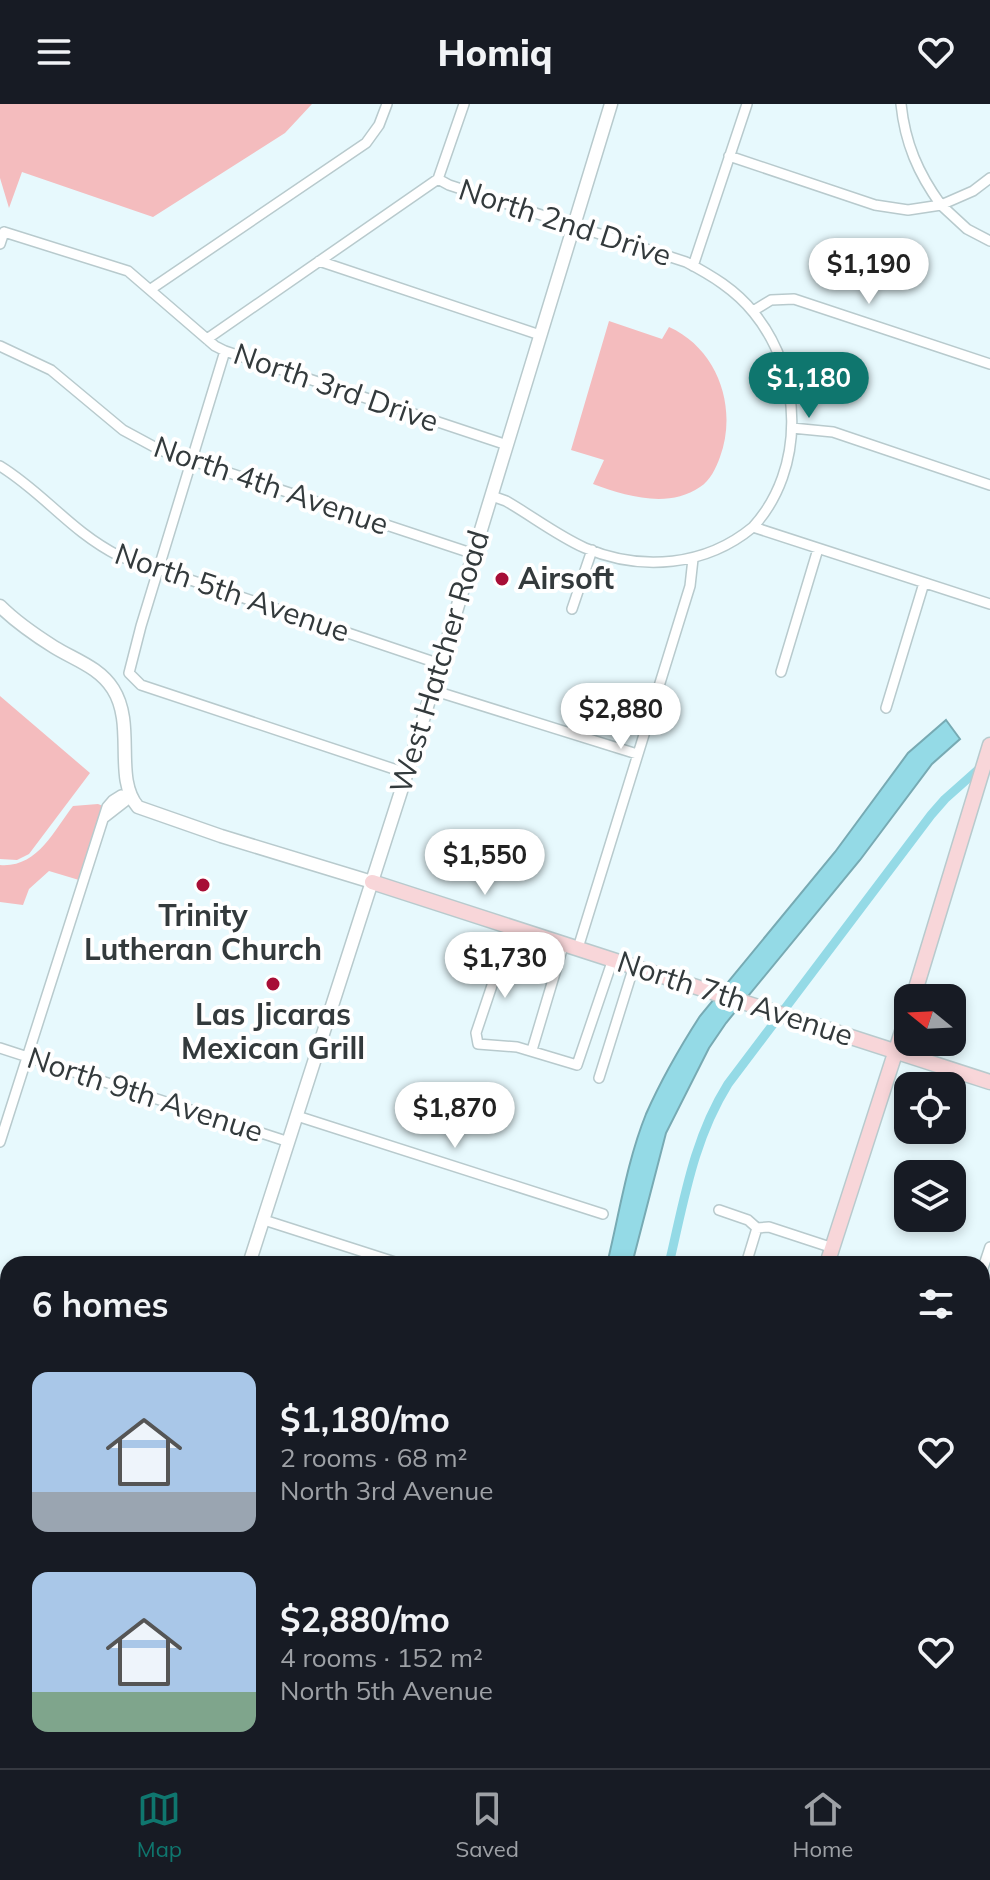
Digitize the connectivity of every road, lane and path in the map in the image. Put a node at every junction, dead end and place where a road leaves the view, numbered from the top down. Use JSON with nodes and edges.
{"nodes":[{"id":1,"x":387,"y":104,"type":"edge"},
{"id":2,"x":464,"y":104,"type":"edge"},
{"id":3,"x":611,"y":104,"type":"edge"},
{"id":4,"x":747,"y":104,"type":"edge"},
{"id":5,"x":901,"y":104,"type":"edge"},
{"id":6,"x":729,"y":156,"type":"junction"},
{"id":7,"x":990,"y":178,"type":"edge"},
{"id":8,"x":438,"y":179,"type":"junction"},
{"id":9,"x":941,"y":205,"type":"junction"},
{"id":10,"x":574,"y":226,"type":"junction"},
{"id":11,"x":2,"y":230,"type":"edge"},
{"id":12,"x":990,"y":241,"type":"edge"},
{"id":13,"x":0,"y":244,"type":"edge"},
{"id":14,"x":319,"y":261,"type":"junction"},
{"id":15,"x":693,"y":266,"type":"junction"},
{"id":16,"x":151,"y":289,"type":"junction"},
{"id":17,"x":753,"y":311,"type":"junction"},
{"id":18,"x":540,"y":335,"type":"junction"},
{"id":19,"x":207,"y":339,"type":"junction"},
{"id":20,"x":0,"y":346,"type":"edge"},
{"id":21,"x":225,"y":351,"type":"junction"},
{"id":22,"x":990,"y":364,"type":"edge"},
{"id":23,"x":792,"y":428,"type":"junction"},
{"id":24,"x":507,"y":445,"type":"junction"},
{"id":25,"x":191,"y":461,"type":"junction"},
{"id":26,"x":0,"y":466,"type":"edge"},
{"id":27,"x":990,"y":485,"type":"edge"},
{"id":28,"x":492,"y":496,"type":"junction"},
{"id":29,"x":753,"y":527,"type":"junction"},
{"id":30,"x":818,"y":549,"type":"junction"},
{"id":31,"x":592,"y":550,"type":"junction"},
{"id":32,"x":474,"y":554,"type":"junction"},
{"id":33,"x":693,"y":559,"type":"junction"},
{"id":34,"x":157,"y":571,"type":"junction"},
{"id":35,"x":924,"y":583,"type":"junction"},
{"id":36,"x":990,"y":604,"type":"edge"},
{"id":37,"x":0,"y":606,"type":"edge"},
{"id":38,"x":572,"y":609,"type":"dead end"},
{"id":39,"x":440,"y":664,"type":"junction"},
{"id":40,"x":781,"y":672,"type":"dead end"},
{"id":41,"x":432,"y":690,"type":"junction"},
{"id":42,"x":886,"y":708,"type":"dead end"},
{"id":43,"x":990,"y":745,"type":"edge"},
{"id":44,"x":637,"y":754,"type":"junction"},
{"id":45,"x":406,"y":773,"type":"junction"},
{"id":46,"x":131,"y":797,"type":"junction"},
{"id":47,"x":372,"y":882,"type":"junction"},
{"id":48,"x":512,"y":926,"type":"junction"},
{"id":49,"x":571,"y":945,"type":"junction"},
{"id":50,"x":613,"y":959,"type":"junction"},
{"id":51,"x":634,"y":966,"type":"junction"},
{"id":52,"x":917,"y":984,"type":"edge"},
{"id":53,"x":0,"y":1048,"type":"edge"},
{"id":54,"x":532,"y":1050,"type":"junction"},
{"id":55,"x":894,"y":1051,"type":"edge"},
{"id":56,"x":895,"y":1056,"type":"edge"},
{"id":57,"x":909,"y":1056,"type":"edge"},
{"id":58,"x":28,"y":1057,"type":"junction"},
{"id":59,"x":599,"y":1078,"type":"dead end"},
{"id":60,"x":990,"y":1082,"type":"edge"},
{"id":61,"x":297,"y":1116,"type":"junction"},
{"id":62,"x":0,"y":1142,"type":"edge"},
{"id":63,"x":289,"y":1142,"type":"junction"},
{"id":64,"x":719,"y":1210,"type":"dead end"},
{"id":65,"x":603,"y":1214,"type":"dead end"},
{"id":66,"x":264,"y":1220,"type":"junction"},
{"id":67,"x":757,"y":1228,"type":"junction"},
{"id":68,"x":833,"y":1248,"type":"junction"},
{"id":69,"x":252,"y":1256,"type":"edge"},
{"id":70,"x":376,"y":1256,"type":"edge"},
{"id":71,"x":748,"y":1256,"type":"edge"},
{"id":72,"x":830,"y":1256,"type":"edge"}],
"edges":[{"from":1,"to":16,"type":"street"},
{"from":2,"to":8,"type":"street"},
{"from":3,"to":10,"type":"street","name":"West Hatcher Road"},
{"from":4,"to":6,"type":"street"},
{"from":5,"to":9,"type":"street"},
{"from":6,"to":9,"type":"street"},
{"from":6,"to":15,"type":"street"},
{"from":7,"to":9,"type":"street"},
{"from":8,"to":10,"type":"street","name":"North 2nd Drive"},
{"from":8,"to":14,"type":"street"},
{"from":9,"to":12,"type":"street"},
{"from":10,"to":15,"type":"street","name":"North 2nd Drive"},
{"from":10,"to":18,"type":"street","name":"West Hatcher Road"},
{"from":11,"to":13,"type":"street"},
{"from":11,"to":16,"type":"street","name":"North 3rd Drive"},
{"from":14,"to":18,"type":"street"},
{"from":14,"to":19,"type":"street"},
{"from":15,"to":17,"type":"street","name":"North 2nd Drive"},
{"from":16,"to":19,"type":"street","name":"North 3rd Drive"},
{"from":17,"to":22,"type":"street"},
{"from":17,"to":23,"type":"street","name":"North 2nd Drive"},
{"from":18,"to":24,"type":"street","name":"West Hatcher Road"},
{"from":19,"to":21,"type":"street","name":"North 3rd Drive"},
{"from":20,"to":25,"type":"street","name":"North 4th Avenue"},
{"from":21,"to":24,"type":"street","name":"North 3rd Drive"},
{"from":21,"to":25,"type":"street"},
{"from":23,"to":27,"type":"street"},
{"from":23,"to":29,"type":"street","name":"North 2nd Drive"},
{"from":24,"to":28,"type":"street","name":"West Hatcher Road"},
{"from":25,"to":32,"type":"street","name":"North 4th Avenue"},
{"from":25,"to":34,"type":"street"},
{"from":26,"to":34,"type":"street","name":"North 5th Avenue"},
{"from":28,"to":31,"type":"street"},
{"from":28,"to":32,"type":"street","name":"West Hatcher Road"},
{"from":29,"to":30,"type":"street"},
{"from":29,"to":33,"type":"street"},
{"from":30,"to":35,"type":"street"},
{"from":30,"to":40,"type":"street"},
{"from":31,"to":33,"type":"street"},
{"from":31,"to":38,"type":"street"},
{"from":32,"to":39,"type":"street","name":"West Hatcher Road"},
{"from":33,"to":44,"type":"street"},
{"from":34,"to":39,"type":"street","name":"North 5th Avenue"},
{"from":34,"to":45,"type":"street"},
{"from":35,"to":36,"type":"street"},
{"from":35,"to":42,"type":"street"},
{"from":37,"to":46,"type":"street"},
{"from":39,"to":41,"type":"street","name":"West Hatcher Road"},
{"from":41,"to":44,"type":"street"},
{"from":41,"to":45,"type":"street","name":"West Hatcher Road"},
{"from":43,"to":52,"type":"main road"},
{"from":44,"to":49,"type":"street"},
{"from":45,"to":47,"type":"street","name":"West Hatcher Road"},
{"from":46,"to":47,"type":"street","name":"North 7th Avenue"},
{"from":46,"to":58,"type":"street"},
{"from":47,"to":48,"type":"main road","name":"North 7th Avenue"},
{"from":47,"to":61,"type":"street","name":"West Hatcher Road"},
{"from":48,"to":49,"type":"main road","name":"North 7th Avenue"},
{"from":48,"to":54,"type":"street"},
{"from":49,"to":50,"type":"main road","name":"North 7th Avenue"},
{"from":49,"to":54,"type":"street"},
{"from":50,"to":51,"type":"main road","name":"North 7th Avenue"},
{"from":50,"to":54,"type":"street"},
{"from":51,"to":55,"type":"main road","name":"North 7th Avenue"},
{"from":51,"to":59,"type":"street"},
{"from":53,"to":58,"type":"street","name":"North 9th Avenue"},
{"from":56,"to":68,"type":"main road"},
{"from":57,"to":60,"type":"main road","name":"North 7th Avenue"},
{"from":58,"to":62,"type":"street"},
{"from":58,"to":63,"type":"street","name":"North 9th Avenue"},
{"from":61,"to":63,"type":"street","name":"West Hatcher Road"},
{"from":61,"to":65,"type":"street","name":"North 9th Avenue"},
{"from":63,"to":66,"type":"street","name":"West Hatcher Road"},
{"from":64,"to":67,"type":"street"},
{"from":66,"to":69,"type":"street","name":"West Hatcher Road"},
{"from":66,"to":70,"type":"street"},
{"from":67,"to":68,"type":"street"},
{"from":67,"to":71,"type":"street"},
{"from":68,"to":72,"type":"main road"}]}
